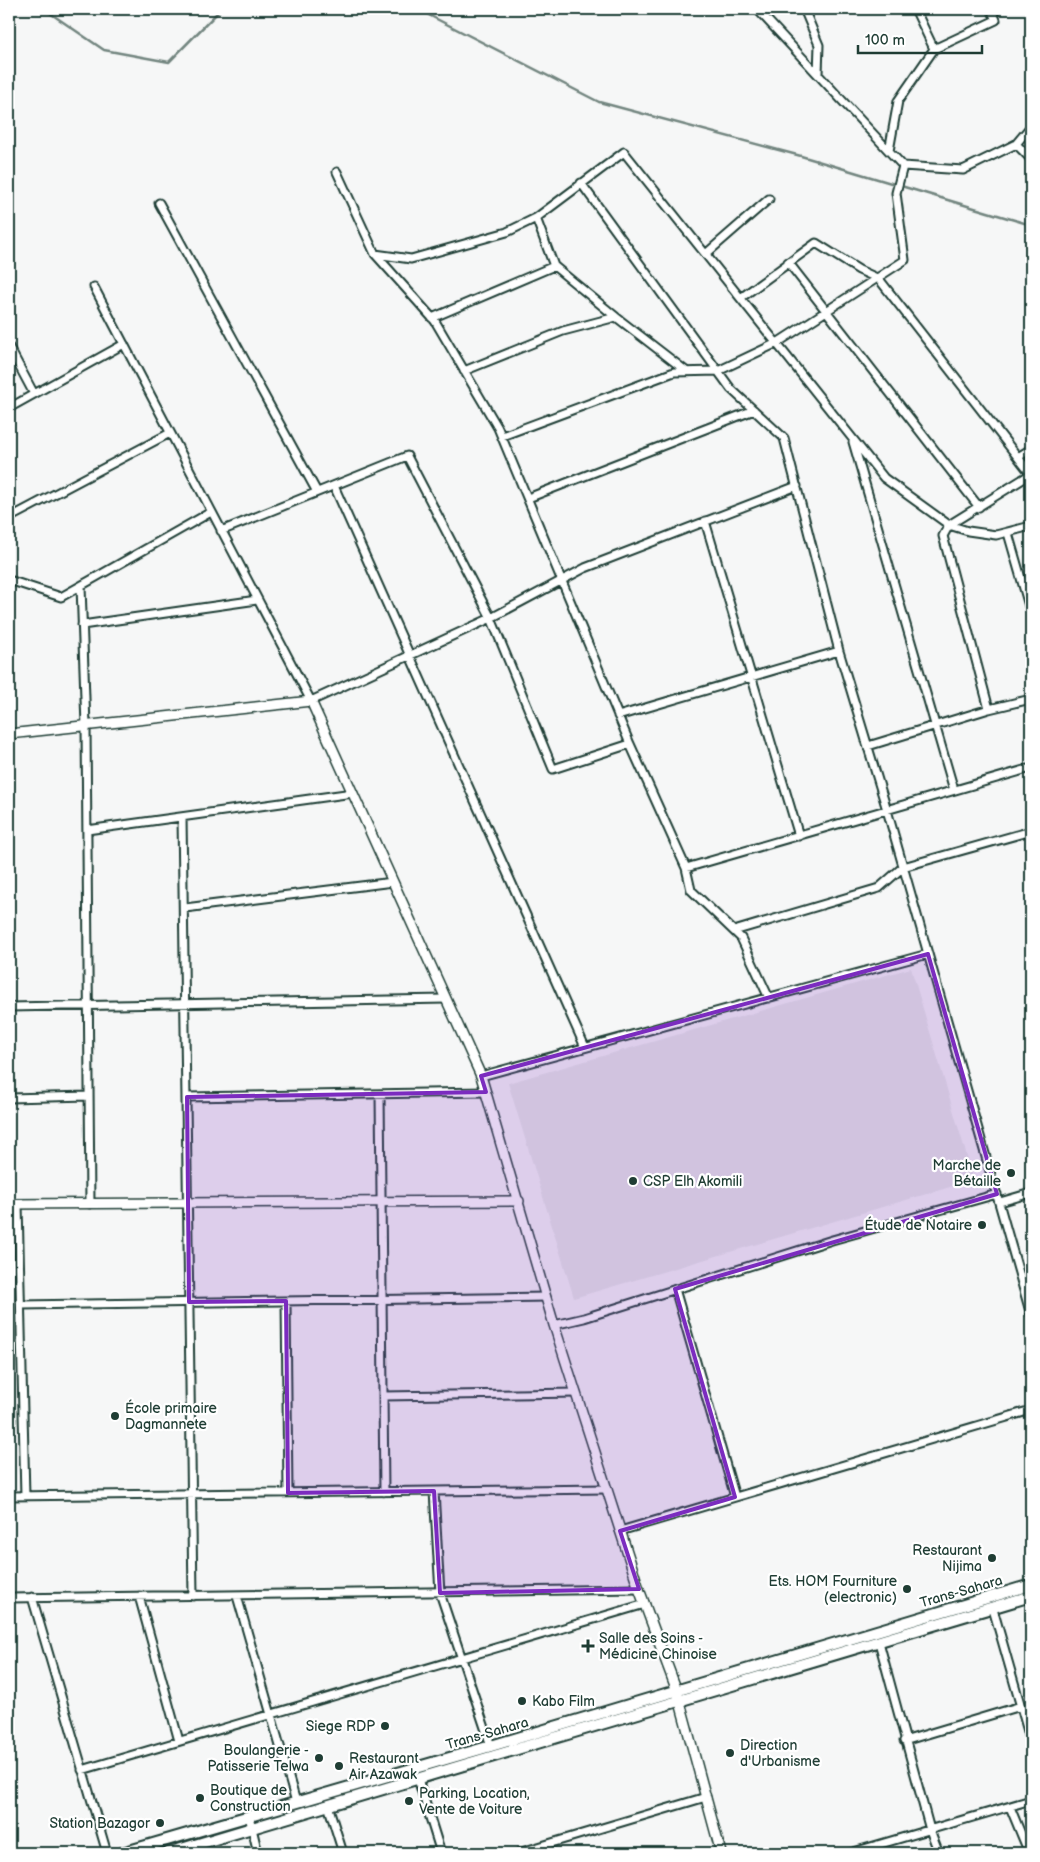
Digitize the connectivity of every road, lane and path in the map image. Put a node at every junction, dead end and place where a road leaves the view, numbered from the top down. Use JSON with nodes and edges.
{"nodes":[{"id":1,"x":757,"y":9,"type":"edge"},
{"id":2,"x":804,"y":9,"type":"edge"},
{"id":3,"x":915,"y":9,"type":"edge"},
{"id":4,"x":992,"y":9,"type":"edge"},
{"id":5,"x":934,"y":49,"type":"junction"},
{"id":6,"x":818,"y":74,"type":"junction"},
{"id":7,"x":1031,"y":126,"type":"edge"},
{"id":8,"x":1016,"y":144,"type":"junction"},
{"id":9,"x":889,"y":151,"type":"junction"},
{"id":10,"x":1031,"y":159,"type":"edge"},
{"id":11,"x":902,"y":166,"type":"junction"},
{"id":12,"x":337,"y":172,"type":"dead end"},
{"id":13,"x":581,"y":183,"type":"junction"},
{"id":14,"x":769,"y":199,"type":"dead end"},
{"id":15,"x":160,"y":203,"type":"dead end"},
{"id":16,"x":536,"y":218,"type":"junction"},
{"id":17,"x":707,"y":253,"type":"junction"},
{"id":18,"x":375,"y":254,"type":"junction"},
{"id":19,"x":788,"y":262,"type":"junction"},
{"id":20,"x":554,"y":266,"type":"junction"},
{"id":21,"x":880,"y":279,"type":"junction"},
{"id":22,"x":94,"y":286,"type":"dead end"},
{"id":23,"x":742,"y":297,"type":"junction"},
{"id":24,"x":827,"y":311,"type":"junction"},
{"id":25,"x":616,"y":317,"type":"junction"},
{"id":26,"x":432,"y":318,"type":"junction"},
{"id":27,"x":777,"y":342,"type":"junction"},
{"id":28,"x":124,"y":344,"type":"junction"},
{"id":29,"x":9,"y":347,"type":"edge"},
{"id":30,"x":464,"y":371,"type":"junction"},
{"id":31,"x":687,"y":371,"type":"junction"},
{"id":32,"x":718,"y":371,"type":"junction"},
{"id":33,"x":34,"y":394,"type":"junction"},
{"id":34,"x":9,"y":408,"type":"edge"},
{"id":35,"x":754,"y":410,"type":"junction"},
{"id":36,"x":170,"y":433,"type":"junction"},
{"id":37,"x":502,"y":436,"type":"junction"},
{"id":38,"x":852,"y":439,"type":"junction"},
{"id":39,"x":1031,"y":449,"type":"edge"},
{"id":40,"x":1018,"y":457,"type":"junction"},
{"id":41,"x":1031,"y":474,"type":"edge"},
{"id":42,"x":334,"y":486,"type":"junction"},
{"id":43,"x":797,"y":486,"type":"junction"},
{"id":44,"x":317,"y":492,"type":"junction"},
{"id":45,"x":528,"y":498,"type":"junction"},
{"id":46,"x":979,"y":507,"type":"junction"},
{"id":47,"x":210,"y":512,"type":"junction"},
{"id":48,"x":9,"y":518,"type":"edge"},
{"id":49,"x":706,"y":521,"type":"junction"},
{"id":50,"x":949,"y":525,"type":"junction"},
{"id":51,"x":1031,"y":526,"type":"edge"},
{"id":52,"x":221,"y":531,"type":"junction"},
{"id":53,"x":1008,"y":533,"type":"junction"},
{"id":54,"x":9,"y":580,"type":"edge"},
{"id":55,"x":562,"y":580,"type":"junction"},
{"id":56,"x":81,"y":586,"type":"junction"},
{"id":57,"x":257,"y":600,"type":"junction"},
{"id":58,"x":1031,"y":613,"type":"edge"},
{"id":59,"x":491,"y":618,"type":"junction"},
{"id":60,"x":82,"y":625,"type":"junction"},
{"id":61,"x":839,"y":652,"type":"junction"},
{"id":62,"x":410,"y":656,"type":"junction"},
{"id":63,"x":752,"y":677,"type":"junction"},
{"id":64,"x":1031,"y":699,"type":"edge"},
{"id":65,"x":311,"y":701,"type":"junction"},
{"id":66,"x":989,"y":708,"type":"junction"},
{"id":67,"x":618,"y":716,"type":"junction"},
{"id":68,"x":935,"y":724,"type":"junction"},
{"id":69,"x":86,"y":726,"type":"junction"},
{"id":70,"x":9,"y":734,"type":"edge"},
{"id":71,"x":630,"y":744,"type":"junction"},
{"id":72,"x":868,"y":746,"type":"junction"},
{"id":73,"x":1031,"y":768,"type":"edge"},
{"id":74,"x":954,"y":790,"type":"junction"},
{"id":75,"x":353,"y":793,"type":"junction"},
{"id":76,"x":887,"y":810,"type":"junction"},
{"id":77,"x":182,"y":816,"type":"junction"},
{"id":78,"x":87,"y":830,"type":"junction"},
{"id":79,"x":1031,"y":831,"type":"edge"},
{"id":80,"x":799,"y":836,"type":"junction"},
{"id":81,"x":903,"y":867,"type":"junction"},
{"id":82,"x":686,"y":868,"type":"junction"},
{"id":83,"x":393,"y":882,"type":"junction"},
{"id":84,"x":185,"y":908,"type":"junction"},
{"id":85,"x":734,"y":932,"type":"junction"},
{"id":86,"x":928,"y":954,"type":"junction"},
{"id":87,"x":768,"y":998,"type":"junction"},
{"id":88,"x":446,"y":999,"type":"junction"},
{"id":89,"x":186,"y":1004,"type":"junction"},
{"id":90,"x":88,"y":1006,"type":"junction"},
{"id":91,"x":9,"y":1007,"type":"edge"},
{"id":92,"x":585,"y":1048,"type":"junction"},
{"id":93,"x":481,"y":1076,"type":"junction"},
{"id":94,"x":486,"y":1092,"type":"junction"},
{"id":95,"x":380,"y":1094,"type":"junction"},
{"id":96,"x":89,"y":1096,"type":"junction"},
{"id":97,"x":187,"y":1097,"type":"junction"},
{"id":98,"x":9,"y":1098,"type":"edge"},
{"id":99,"x":1031,"y":1193,"type":"edge"},
{"id":100,"x":997,"y":1194,"type":"junction"},
{"id":101,"x":519,"y":1201,"type":"junction"},
{"id":102,"x":381,"y":1202,"type":"junction"},
{"id":103,"x":1000,"y":1202,"type":"junction"},
{"id":104,"x":188,"y":1203,"type":"junction"},
{"id":105,"x":9,"y":1204,"type":"edge"},
{"id":106,"x":18,"y":1204,"type":"junction"},
{"id":107,"x":90,"y":1204,"type":"junction"},
{"id":108,"x":675,"y":1289,"type":"junction"},
{"id":109,"x":546,"y":1297,"type":"junction"},
{"id":110,"x":382,"y":1299,"type":"junction"},
{"id":111,"x":286,"y":1301,"type":"junction"},
{"id":112,"x":189,"y":1302,"type":"junction"},
{"id":113,"x":21,"y":1305,"type":"junction"},
{"id":114,"x":1031,"y":1315,"type":"edge"},
{"id":115,"x":554,"y":1325,"type":"junction"},
{"id":116,"x":576,"y":1393,"type":"junction"},
{"id":117,"x":383,"y":1396,"type":"junction"},
{"id":118,"x":1031,"y":1410,"type":"edge"},
{"id":119,"x":607,"y":1490,"type":"junction"},
{"id":120,"x":434,"y":1491,"type":"junction"},
{"id":121,"x":384,"y":1492,"type":"junction"},
{"id":122,"x":288,"y":1493,"type":"junction"},
{"id":123,"x":192,"y":1494,"type":"junction"},
{"id":124,"x":9,"y":1496,"type":"edge"},
{"id":125,"x":25,"y":1496,"type":"junction"},
{"id":126,"x":734,"y":1498,"type":"junction"},
{"id":127,"x":620,"y":1531,"type":"junction"},
{"id":128,"x":1031,"y":1586,"type":"edge"},
{"id":129,"x":639,"y":1589,"type":"junction"},
{"id":130,"x":440,"y":1592,"type":"junction"},
{"id":131,"x":139,"y":1596,"type":"junction"},
{"id":132,"x":193,"y":1596,"type":"junction"},
{"id":133,"x":236,"y":1596,"type":"junction"},
{"id":134,"x":1031,"y":1596,"type":"edge"},
{"id":135,"x":32,"y":1597,"type":"junction"},
{"id":136,"x":9,"y":1598,"type":"edge"},
{"id":137,"x":645,"y":1604,"type":"junction"},
{"id":138,"x":994,"y":1609,"type":"junction"},
{"id":139,"x":879,"y":1642,"type":"junction"},
{"id":140,"x":462,"y":1658,"type":"junction"},
{"id":141,"x":677,"y":1691,"type":"junction"},
{"id":142,"x":680,"y":1702,"type":"junction"},
{"id":143,"x":1021,"y":1706,"type":"junction"},
{"id":144,"x":272,"y":1714,"type":"junction"},
{"id":145,"x":904,"y":1740,"type":"junction"},
{"id":146,"x":179,"y":1742,"type":"junction"},
{"id":147,"x":1031,"y":1742,"type":"edge"},
{"id":148,"x":491,"y":1746,"type":"junction"},
{"id":149,"x":82,"y":1770,"type":"junction"},
{"id":150,"x":418,"y":1779,"type":"junction"},
{"id":151,"x":706,"y":1797,"type":"junction"},
{"id":152,"x":1031,"y":1800,"type":"edge"},
{"id":153,"x":296,"y":1802,"type":"junction"},
{"id":154,"x":328,"y":1805,"type":"junction"},
{"id":155,"x":1010,"y":1807,"type":"junction"},
{"id":156,"x":249,"y":1816,"type":"junction"},
{"id":157,"x":252,"y":1828,"type":"junction"},
{"id":158,"x":930,"y":1830,"type":"junction"},
{"id":159,"x":106,"y":1853,"type":"edge"},
{"id":160,"x":122,"y":1853,"type":"edge"},
{"id":161,"x":168,"y":1853,"type":"edge"},
{"id":162,"x":258,"y":1853,"type":"edge"},
{"id":163,"x":343,"y":1853,"type":"edge"},
{"id":164,"x":441,"y":1853,"type":"edge"},
{"id":165,"x":518,"y":1853,"type":"edge"},
{"id":166,"x":721,"y":1853,"type":"edge"},
{"id":167,"x":851,"y":1853,"type":"edge"},
{"id":168,"x":939,"y":1853,"type":"edge"},
{"id":169,"x":1029,"y":1853,"type":"edge"}],
"edges":[{"from":1,"to":6,"type":"street"},
{"from":2,"to":6,"type":"street"},
{"from":3,"to":5,"type":"street"},
{"from":4,"to":5,"type":"street"},
{"from":5,"to":9,"type":"street"},
{"from":6,"to":9,"type":"street"},
{"from":7,"to":8,"type":"street"},
{"from":8,"to":10,"type":"street"},
{"from":8,"to":11,"type":"street"},
{"from":9,"to":11,"type":"street"},
{"from":11,"to":21,"type":"street"},
{"from":12,"to":18,"type":"street"},
{"from":13,"to":16,"type":"street"},
{"from":13,"to":17,"type":"street"},
{"from":13,"to":32,"type":"street"},
{"from":14,"to":17,"type":"street"},
{"from":15,"to":44,"type":"street"},
{"from":16,"to":18,"type":"street"},
{"from":16,"to":20,"type":"street"},
{"from":17,"to":23,"type":"street"},
{"from":18,"to":26,"type":"street"},
{"from":19,"to":21,"type":"street"},
{"from":19,"to":23,"type":"street"},
{"from":19,"to":24,"type":"street"},
{"from":20,"to":25,"type":"street"},
{"from":20,"to":26,"type":"street"},
{"from":21,"to":24,"type":"street"},
{"from":21,"to":40,"type":"street"},
{"from":22,"to":28,"type":"street"},
{"from":23,"to":27,"type":"street"},
{"from":24,"to":27,"type":"street"},
{"from":24,"to":46,"type":"street"},
{"from":25,"to":30,"type":"street"},
{"from":25,"to":31,"type":"street"},
{"from":26,"to":30,"type":"street"},
{"from":27,"to":32,"type":"street"},
{"from":27,"to":38,"type":"street"},
{"from":28,"to":33,"type":"street"},
{"from":28,"to":36,"type":"street"},
{"from":29,"to":33,"type":"street"},
{"from":30,"to":37,"type":"street"},
{"from":31,"to":32,"type":"street"},
{"from":31,"to":37,"type":"street"},
{"from":32,"to":35,"type":"street"},
{"from":33,"to":34,"type":"street"},
{"from":35,"to":43,"type":"street"},
{"from":35,"to":45,"type":"street"},
{"from":36,"to":47,"type":"street"},
{"from":36,"to":48,"type":"street"},
{"from":37,"to":45,"type":"street"},
{"from":38,"to":50,"type":"street"},
{"from":38,"to":68,"type":"street"},
{"from":39,"to":40,"type":"street"},
{"from":40,"to":41,"type":"street"},
{"from":41,"to":46,"type":"street"},
{"from":42,"to":44,"type":"street"},
{"from":42,"to":59,"type":"street"},
{"from":42,"to":62,"type":"street"},
{"from":43,"to":49,"type":"street"},
{"from":43,"to":61,"type":"street"},
{"from":44,"to":52,"type":"street"},
{"from":45,"to":55,"type":"street"},
{"from":46,"to":50,"type":"street"},
{"from":47,"to":52,"type":"street"},
{"from":47,"to":56,"type":"street"},
{"from":49,"to":55,"type":"street"},
{"from":49,"to":63,"type":"street"},
{"from":50,"to":53,"type":"street"},
{"from":50,"to":66,"type":"street"},
{"from":51,"to":53,"type":"street"},
{"from":52,"to":57,"type":"street"},
{"from":53,"to":58,"type":"street"},
{"from":54,"to":56,"type":"street"},
{"from":55,"to":59,"type":"street"},
{"from":55,"to":67,"type":"street"},
{"from":56,"to":60,"type":"street"},
{"from":57,"to":60,"type":"street"},
{"from":57,"to":65,"type":"street"},
{"from":59,"to":62,"type":"street"},
{"from":59,"to":71,"type":"street"},
{"from":60,"to":69,"type":"street"},
{"from":61,"to":63,"type":"street"},
{"from":61,"to":72,"type":"street"},
{"from":62,"to":65,"type":"street"},
{"from":62,"to":92,"type":"street"},
{"from":63,"to":67,"type":"street"},
{"from":63,"to":80,"type":"street"},
{"from":64,"to":66,"type":"street"},
{"from":65,"to":69,"type":"street"},
{"from":65,"to":75,"type":"street"},
{"from":66,"to":68,"type":"street"},
{"from":67,"to":71,"type":"street"},
{"from":68,"to":72,"type":"street"},
{"from":68,"to":74,"type":"street"},
{"from":69,"to":70,"type":"street"},
{"from":69,"to":78,"type":"street"},
{"from":71,"to":82,"type":"street"},
{"from":72,"to":76,"type":"street"},
{"from":73,"to":74,"type":"street"},
{"from":74,"to":76,"type":"street"},
{"from":75,"to":77,"type":"street"},
{"from":75,"to":83,"type":"street"},
{"from":76,"to":80,"type":"street"},
{"from":76,"to":81,"type":"street"},
{"from":77,"to":78,"type":"street"},
{"from":77,"to":84,"type":"street"},
{"from":78,"to":90,"type":"street"},
{"from":79,"to":81,"type":"street"},
{"from":80,"to":82,"type":"street"},
{"from":81,"to":85,"type":"street"},
{"from":81,"to":86,"type":"street"},
{"from":82,"to":85,"type":"street"},
{"from":83,"to":84,"type":"street"},
{"from":83,"to":88,"type":"street"},
{"from":84,"to":89,"type":"street"},
{"from":85,"to":87,"type":"street"},
{"from":86,"to":87,"type":"street"},
{"from":86,"to":100,"type":"street"},
{"from":87,"to":92,"type":"street"},
{"from":88,"to":89,"type":"street"},
{"from":88,"to":93,"type":"street"},
{"from":89,"to":90,"type":"street"},
{"from":89,"to":97,"type":"street"},
{"from":90,"to":91,"type":"street"},
{"from":90,"to":96,"type":"street"},
{"from":92,"to":93,"type":"street"},
{"from":93,"to":94,"type":"street"},
{"from":94,"to":95,"type":"street"},
{"from":94,"to":101,"type":"street"},
{"from":95,"to":97,"type":"street"},
{"from":95,"to":102,"type":"street"},
{"from":96,"to":98,"type":"street"},
{"from":96,"to":107,"type":"street"},
{"from":97,"to":104,"type":"street"},
{"from":99,"to":103,"type":"street"},
{"from":100,"to":103,"type":"street"},
{"from":100,"to":108,"type":"street"},
{"from":101,"to":102,"type":"street"},
{"from":101,"to":109,"type":"street"},
{"from":102,"to":104,"type":"street"},
{"from":102,"to":110,"type":"street"},
{"from":103,"to":114,"type":"street"},
{"from":104,"to":107,"type":"street"},
{"from":104,"to":112,"type":"street"},
{"from":105,"to":106,"type":"street"},
{"from":106,"to":107,"type":"street"},
{"from":106,"to":113,"type":"street"},
{"from":108,"to":115,"type":"street"},
{"from":108,"to":126,"type":"street"},
{"from":109,"to":110,"type":"street"},
{"from":109,"to":115,"type":"street"},
{"from":110,"to":111,"type":"street"},
{"from":110,"to":117,"type":"street"},
{"from":111,"to":112,"type":"street"},
{"from":111,"to":122,"type":"street"},
{"from":112,"to":113,"type":"street"},
{"from":112,"to":123,"type":"street"},
{"from":113,"to":125,"type":"street"},
{"from":115,"to":116,"type":"street"},
{"from":116,"to":117,"type":"street"},
{"from":116,"to":119,"type":"street"},
{"from":117,"to":121,"type":"street"},
{"from":118,"to":126,"type":"street"},
{"from":119,"to":120,"type":"street"},
{"from":119,"to":127,"type":"street"},
{"from":120,"to":121,"type":"street"},
{"from":120,"to":130,"type":"street"},
{"from":121,"to":122,"type":"street"},
{"from":122,"to":123,"type":"street"},
{"from":123,"to":125,"type":"street"},
{"from":123,"to":132,"type":"street"},
{"from":124,"to":125,"type":"street"},
{"from":126,"to":127,"type":"street"},
{"from":127,"to":129,"type":"street"},
{"from":128,"to":141,"type":"main road","name":"Trans-Sahara"},
{"from":129,"to":130,"type":"street"},
{"from":129,"to":137,"type":"street"},
{"from":130,"to":133,"type":"street"},
{"from":130,"to":140,"type":"street"},
{"from":131,"to":132,"type":"street"},
{"from":131,"to":135,"type":"street"},
{"from":131,"to":146,"type":"street"},
{"from":132,"to":133,"type":"street"},
{"from":133,"to":144,"type":"street"},
{"from":134,"to":138,"type":"main road","name":"Trans-Sahara"},
{"from":135,"to":136,"type":"street"},
{"from":135,"to":149,"type":"street"},
{"from":137,"to":140,"type":"street"},
{"from":137,"to":141,"type":"street"},
{"from":138,"to":139,"type":"main road","name":"Trans-Sahara"},
{"from":138,"to":143,"type":"street"},
{"from":139,"to":142,"type":"main road","name":"Trans-Sahara"},
{"from":139,"to":145,"type":"street"},
{"from":140,"to":144,"type":"street"},
{"from":140,"to":148,"type":"street"},
{"from":141,"to":142,"type":"street"},
{"from":141,"to":148,"type":"main road","name":"Trans-Sahara"},
{"from":142,"to":150,"type":"main road","name":"Trans-Sahara"},
{"from":142,"to":151,"type":"street"},
{"from":143,"to":145,"type":"street"},
{"from":143,"to":147,"type":"street"},
{"from":144,"to":146,"type":"street"},
{"from":144,"to":153,"type":"street"},
{"from":145,"to":158,"type":"street"},
{"from":146,"to":149,"type":"street"},
{"from":148,"to":153,"type":"main road","name":"Trans-Sahara"},
{"from":149,"to":159,"type":"street"},
{"from":150,"to":154,"type":"main road","name":"Trans-Sahara"},
{"from":150,"to":164,"type":"street"},
{"from":151,"to":165,"type":"street"},
{"from":151,"to":166,"type":"street"},
{"from":152,"to":155,"type":"street"},
{"from":153,"to":156,"type":"main road","name":"Trans-Sahara"},
{"from":154,"to":157,"type":"main road","name":"Trans-Sahara"},
{"from":154,"to":163,"type":"street"},
{"from":155,"to":158,"type":"street"},
{"from":155,"to":169,"type":"street"},
{"from":156,"to":157,"type":"street"},
{"from":156,"to":160,"type":"main road","name":"Trans-Sahara"},
{"from":157,"to":161,"type":"main road","name":"Trans-Sahara"},
{"from":157,"to":162,"type":"street"},
{"from":158,"to":167,"type":"street"},
{"from":158,"to":168,"type":"street"}]}
